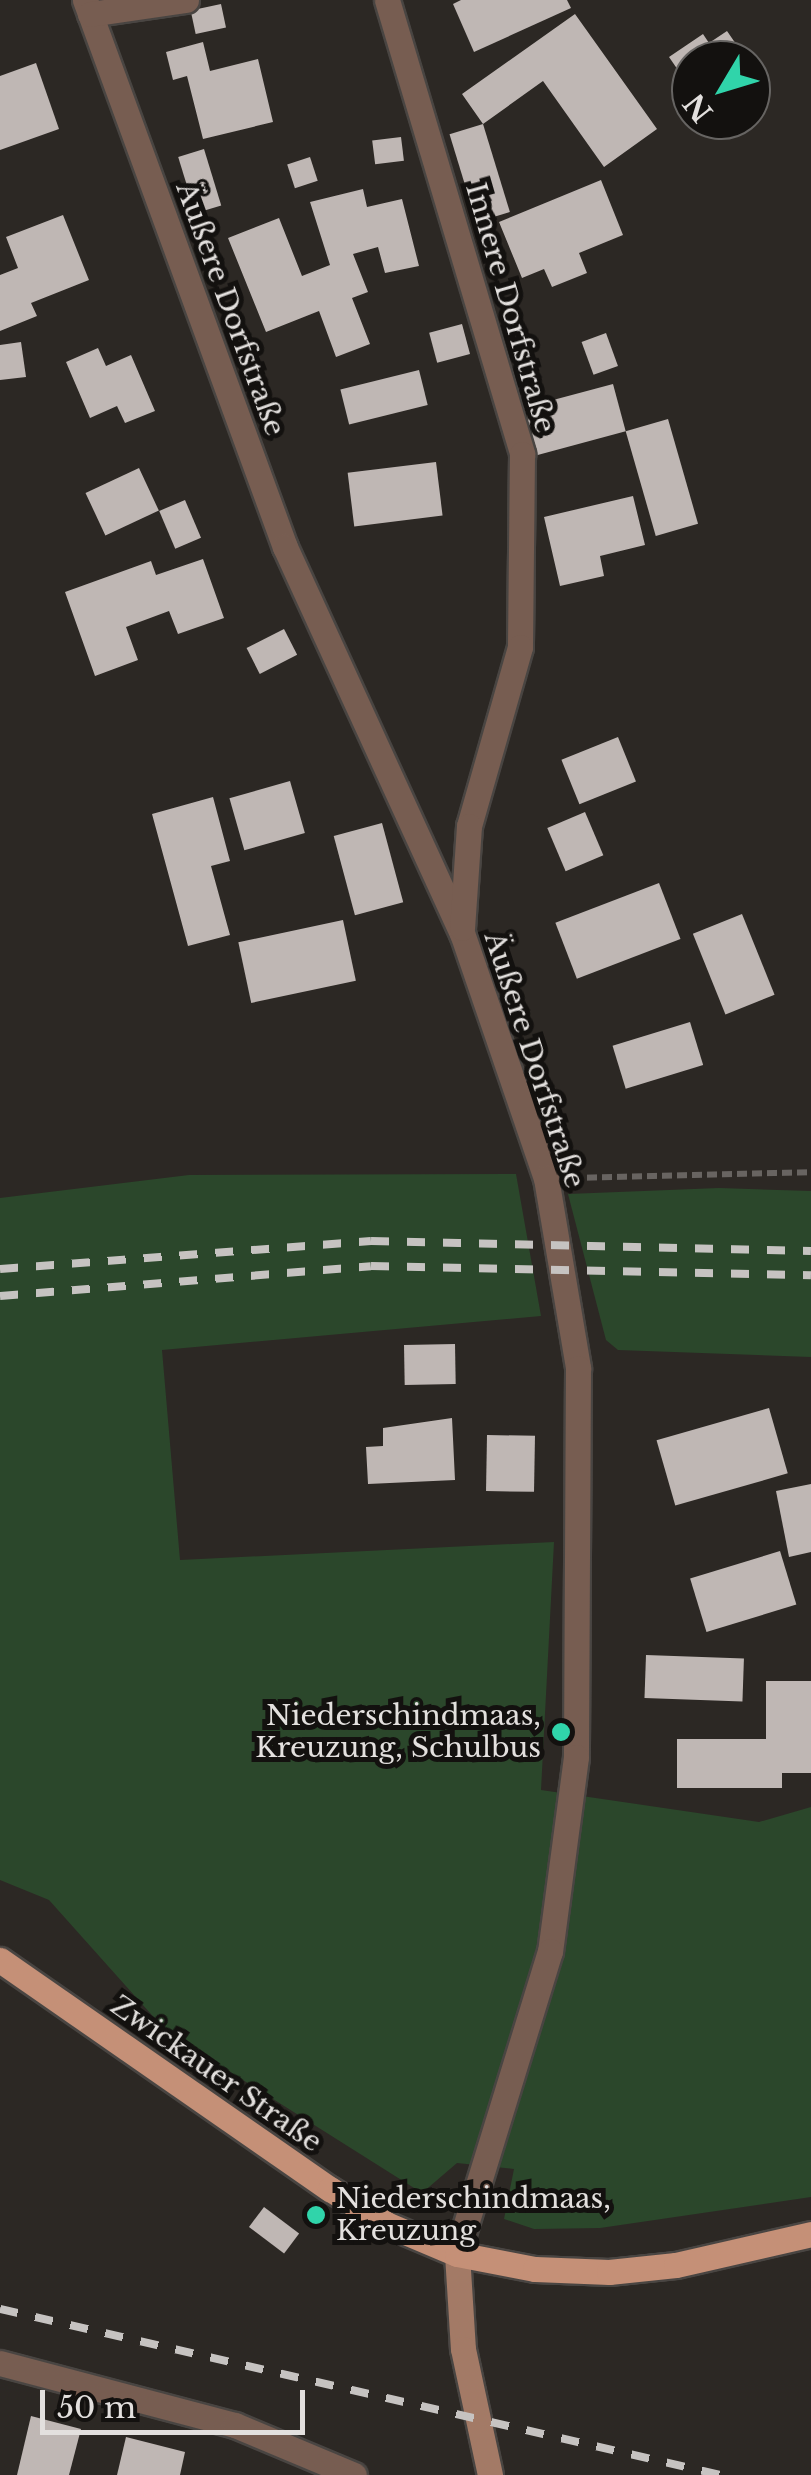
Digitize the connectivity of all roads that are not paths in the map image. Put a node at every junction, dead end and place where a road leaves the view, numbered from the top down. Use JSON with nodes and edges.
{"nodes":[{"id":1,"x":186,"y":0,"type":"edge"},
{"id":2,"x":387,"y":0,"type":"edge"},
{"id":3,"x":88,"y":7,"type":"edge"},
{"id":4,"x":462,"y":933,"type":"junction"},
{"id":5,"x":0,"y":1960,"type":"edge"},
{"id":6,"x":811,"y":2234,"type":"edge"},
{"id":7,"x":457,"y":2254,"type":"junction"},
{"id":8,"x":0,"y":2363,"type":"edge"},
{"id":9,"x":354,"y":2475,"type":"edge"},
{"id":10,"x":490,"y":2475,"type":"edge"}],
"edges":[{"from":1,"to":3,"type":"street"},
{"from":2,"to":4,"type":"street","name":"Innere Dorfstraße"},
{"from":3,"to":4,"type":"street","name":"Äußere Dorfstraße"},
{"from":4,"to":7,"type":"street","name":"Äußere Dorfstraße"},
{"from":5,"to":7,"type":"main road","name":"Zwickauer Straße"},
{"from":6,"to":7,"type":"main road","name":"Zwickauer Straße"},
{"from":7,"to":10,"type":"main road"},
{"from":8,"to":9,"type":"street"}]}
